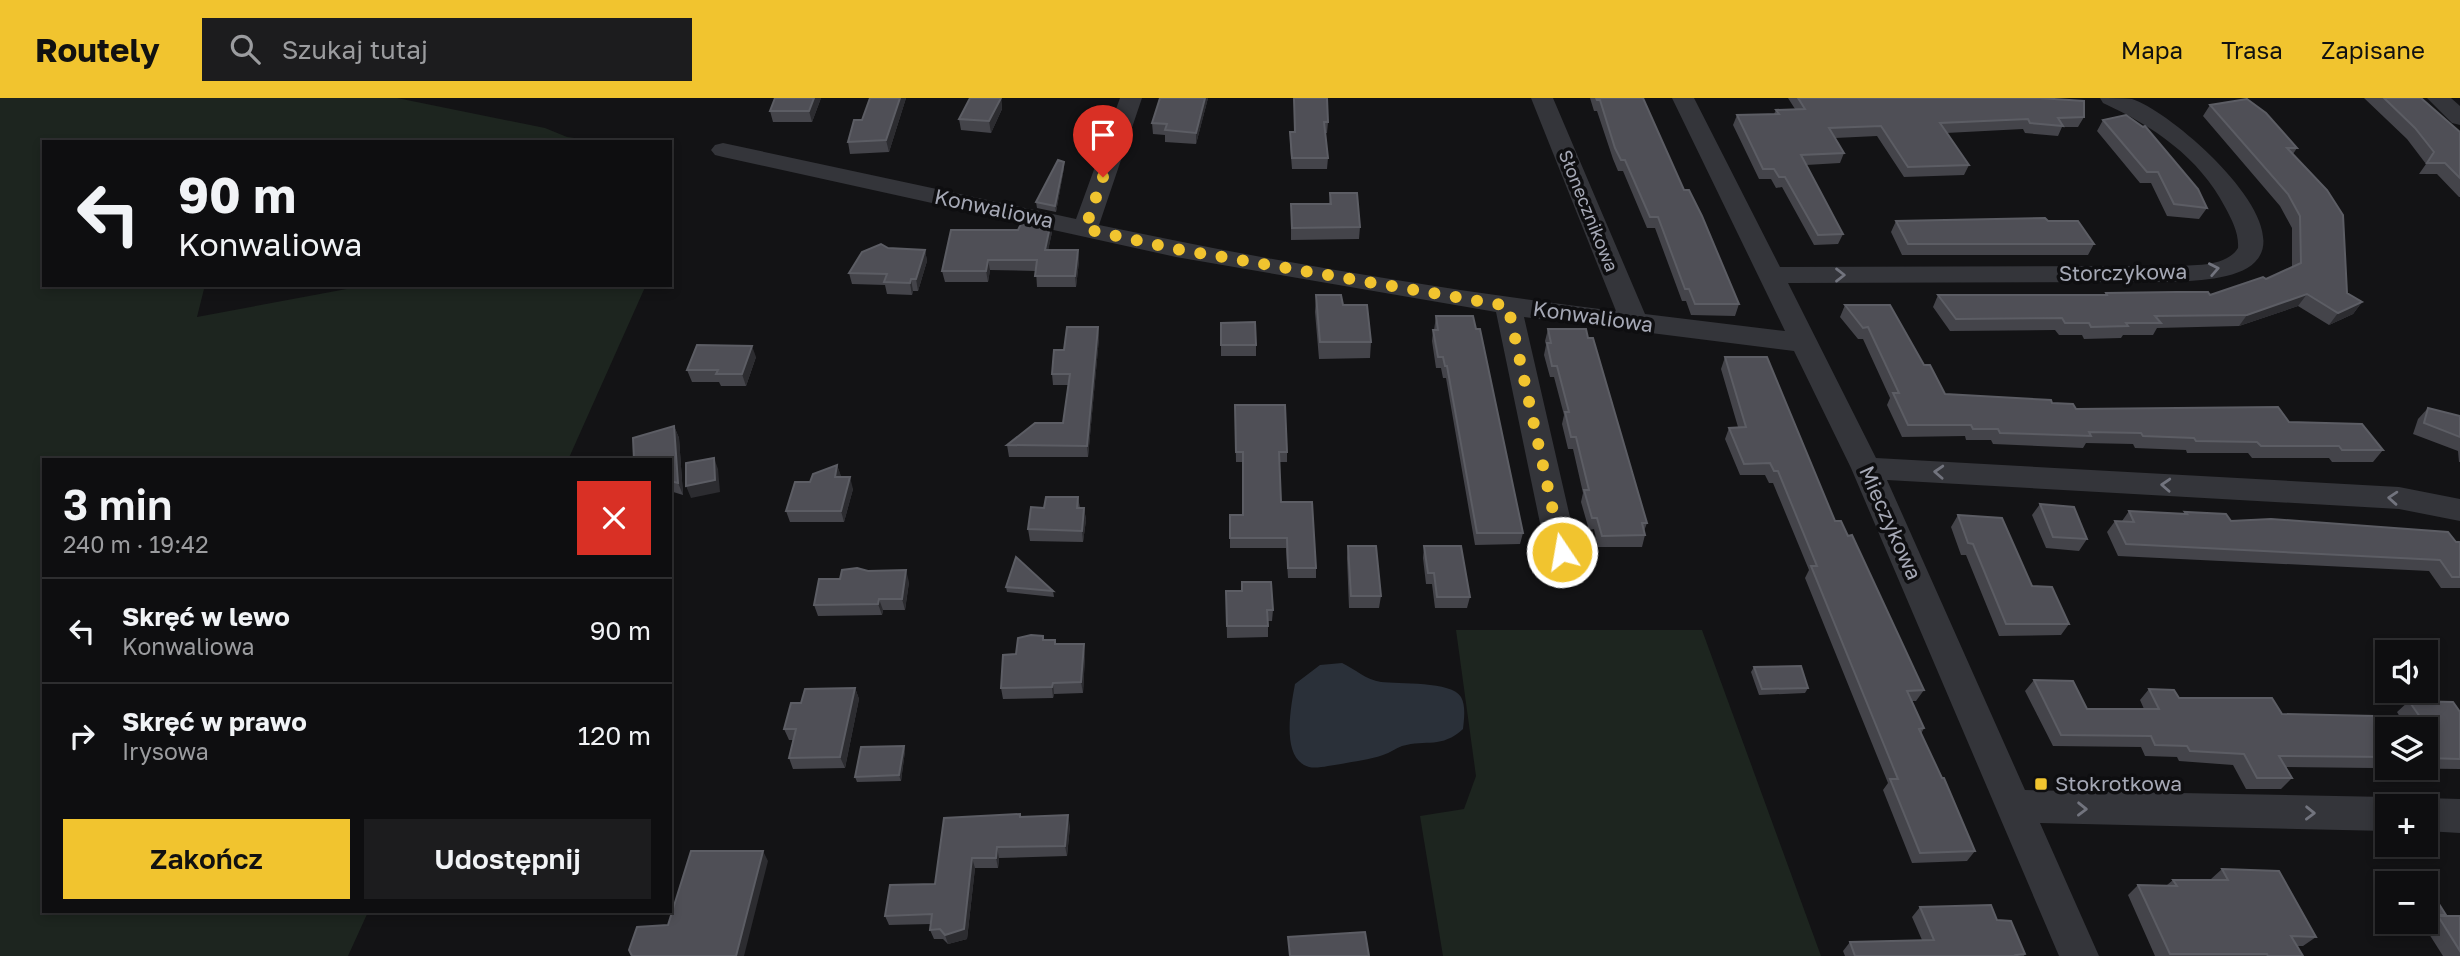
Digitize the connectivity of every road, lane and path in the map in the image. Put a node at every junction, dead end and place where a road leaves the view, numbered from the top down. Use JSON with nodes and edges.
{"nodes":[{"id":1,"x":1130,"y":98,"type":"edge"},
{"id":2,"x":1542,"y":98,"type":"edge"},
{"id":3,"x":1683,"y":98,"type":"edge"},
{"id":4,"x":2111,"y":98,"type":"edge"},
{"id":5,"x":2438,"y":98,"type":"edge"},
{"id":6,"x":2460,"y":118,"type":"edge"},
{"id":7,"x":723,"y":150,"type":"dead end"},
{"id":8,"x":1085,"y":229,"type":"junction"},
{"id":9,"x":1771,"y":275,"type":"junction"},
{"id":10,"x":1508,"y":306,"type":"junction"},
{"id":11,"x":1635,"y":323,"type":"junction"},
{"id":12,"x":1806,"y":343,"type":"junction"},
{"id":13,"x":1866,"y":468,"type":"junction"},
{"id":14,"x":2460,"y":510,"type":"edge"},
{"id":15,"x":1562,"y":552,"type":"dead end"},
{"id":16,"x":2014,"y":806,"type":"junction"},
{"id":17,"x":2375,"y":814,"type":"edge"},
{"id":18,"x":2438,"y":815,"type":"edge"},
{"id":19,"x":2460,"y":816,"type":"edge"},
{"id":20,"x":2079,"y":956,"type":"edge"}],
"edges":[{"from":1,"to":8,"type":"street"},
{"from":2,"to":11,"type":"street","name":"Słonecznikowa"},
{"from":3,"to":9,"type":"street","name":"Mieczykowa"},
{"from":9,"to":4,"type":"street","name":"Storczykowa","one_way":true},
{"from":5,"to":6,"type":"street"},
{"from":7,"to":8,"type":"street","name":"Konwaliowa"},
{"from":8,"to":10,"type":"street","name":"Konwaliowa"},
{"from":9,"to":12,"type":"street","name":"Mieczykowa"},
{"from":10,"to":11,"type":"street","name":"Konwaliowa"},
{"from":10,"to":15,"type":"street"},
{"from":11,"to":12,"type":"street","name":"Konwaliowa"},
{"from":12,"to":13,"type":"street","name":"Mieczykowa"},
{"from":14,"to":13,"type":"street","one_way":true},
{"from":13,"to":16,"type":"street","name":"Mieczykowa"},
{"from":16,"to":17,"type":"street","one_way":true},
{"from":16,"to":20,"type":"street","name":"Mieczykowa"},
{"from":18,"to":19,"type":"street"}]}
